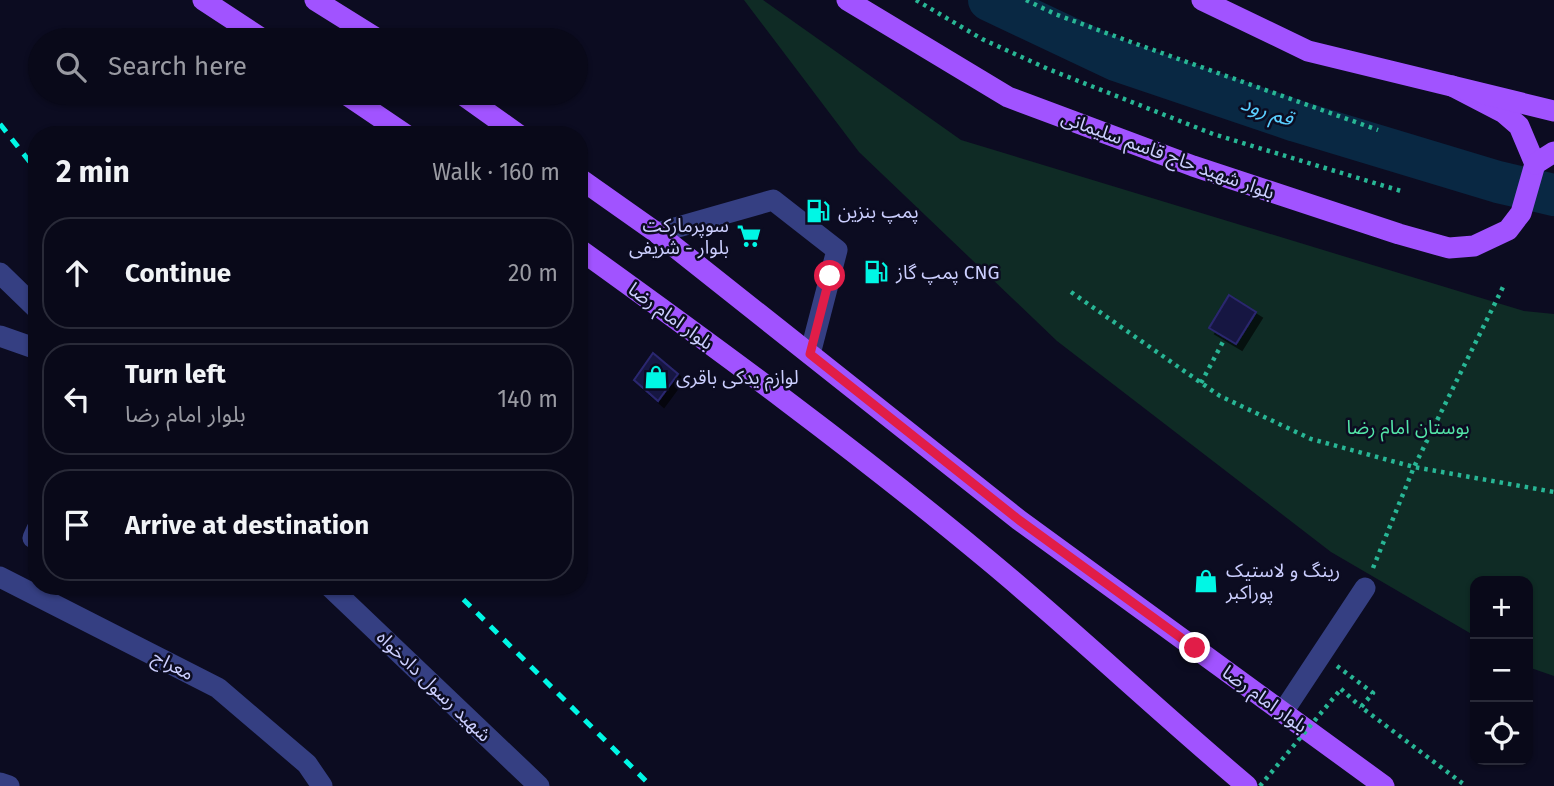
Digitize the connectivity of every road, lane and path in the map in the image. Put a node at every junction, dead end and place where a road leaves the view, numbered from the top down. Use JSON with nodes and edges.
{"nodes":[{"id":1,"x":203,"y":0,"type":"edge"},
{"id":2,"x":315,"y":0,"type":"edge"},
{"id":3,"x":847,"y":0,"type":"edge"},
{"id":4,"x":916,"y":0,"type":"edge"},
{"id":5,"x":1026,"y":0,"type":"edge"},
{"id":6,"x":1202,"y":0,"type":"edge"},
{"id":7,"x":246,"y":28,"type":"edge"},
{"id":8,"x":360,"y":28,"type":"edge"},
{"id":9,"x":1452,"y":86,"type":"junction"},
{"id":10,"x":362,"y":105,"type":"edge"},
{"id":11,"x":477,"y":105,"type":"edge"},
{"id":12,"x":1554,"y":111,"type":"edge"},
{"id":13,"x":393,"y":126,"type":"edge"},
{"id":14,"x":506,"y":126,"type":"edge"},
{"id":15,"x":1378,"y":130,"type":"dead end"},
{"id":16,"x":1554,"y":152,"type":"edge"},
{"id":17,"x":1535,"y":164,"type":"junction"},
{"id":18,"x":588,"y":184,"type":"edge"},
{"id":19,"x":1401,"y":191,"type":"dead end"},
{"id":20,"x":657,"y":233,"type":"junction"},
{"id":21,"x":588,"y":255,"type":"edge"},
{"id":22,"x":0,"y":273,"type":"edge"},
{"id":23,"x":1503,"y":287,"type":"dead end"},
{"id":24,"x":1071,"y":292,"type":"dead end"},
{"id":25,"x":28,"y":300,"type":"edge"},
{"id":26,"x":0,"y":336,"type":"edge"},
{"id":27,"x":1225,"y":338,"type":"dead end"},
{"id":28,"x":28,"y":346,"type":"edge"},
{"id":29,"x":810,"y":354,"type":"junction"},
{"id":30,"x":1201,"y":383,"type":"junction"},
{"id":31,"x":1413,"y":467,"type":"junction"},
{"id":32,"x":1554,"y":492,"type":"edge"},
{"id":33,"x":0,"y":578,"type":"edge"},
{"id":34,"x":1364,"y":588,"type":"joint"},
{"id":35,"x":28,"y":592,"type":"edge"},
{"id":36,"x":34,"y":595,"type":"edge"},
{"id":37,"x":338,"y":595,"type":"edge"},
{"id":38,"x":1323,"y":655,"type":"junction"},
{"id":39,"x":1361,"y":707,"type":"junction"},
{"id":40,"x":1283,"y":712,"type":"junction"},
{"id":41,"x":0,"y":783,"type":"edge"},
{"id":42,"x":9,"y":786,"type":"edge"},
{"id":43,"x":323,"y":786,"type":"edge"},
{"id":44,"x":539,"y":786,"type":"edge"},
{"id":45,"x":1247,"y":786,"type":"edge"},
{"id":46,"x":1261,"y":786,"type":"edge"},
{"id":47,"x":1384,"y":786,"type":"edge"},
{"id":48,"x":1466,"y":786,"type":"edge"}],
"edges":[{"from":1,"to":7,"type":"main road"},
{"from":2,"to":8,"type":"main road"},
{"from":3,"to":17,"type":"main road","name":"بلوار شهید حاج قاسم سلیمانی"},
{"from":4,"to":19,"type":"path"},
{"from":5,"to":15,"type":"path"},
{"from":6,"to":9,"type":"main road"},
{"from":9,"to":12,"type":"main road"},
{"from":9,"to":17,"type":"main road"},
{"from":10,"to":13,"type":"main road"},
{"from":11,"to":14,"type":"main road"},
{"from":16,"to":17,"type":"main road"},
{"from":18,"to":20,"type":"main road","name":"بلوار امام رضا"},
{"from":20,"to":29,"type":"main road","name":"بلوار امام رضا"},
{"from":20,"to":29,"type":"street"},
{"from":21,"to":45,"type":"main road","name":"بلوار امام رضا"},
{"from":22,"to":25,"type":"street"},
{"from":23,"to":31,"type":"path"},
{"from":24,"to":30,"type":"path"},
{"from":26,"to":28,"type":"street"},
{"from":27,"to":30,"type":"path"},
{"from":29,"to":40,"type":"main road","name":"بلوار امام رضا"},
{"from":30,"to":31,"type":"path"},
{"from":31,"to":32,"type":"path"},
{"from":31,"to":34,"type":"path"},
{"from":33,"to":35,"type":"street","name":"معراج"},
{"from":34,"to":38,"type":"street"},
{"from":36,"to":43,"type":"street","name":"معراج"},
{"from":37,"to":44,"type":"street","name":"شهید رسول دادخواه"},
{"from":38,"to":39,"type":"path"},
{"from":38,"to":40,"type":"street"},
{"from":39,"to":46,"type":"path","bridge":true},
{"from":39,"to":48,"type":"path"},
{"from":40,"to":47,"type":"main road","name":"بلوار امام رضا"},
{"from":41,"to":42,"type":"street"}]}
